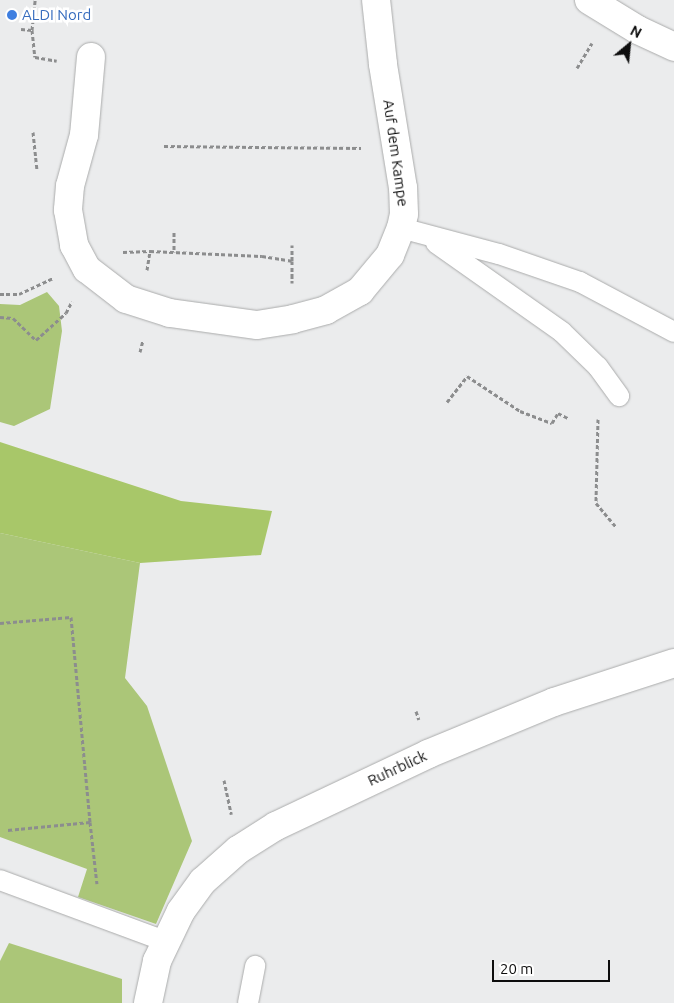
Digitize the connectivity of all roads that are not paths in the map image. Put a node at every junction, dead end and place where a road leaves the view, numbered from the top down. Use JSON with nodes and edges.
{"nodes":[{"id":1,"x":376,"y":0,"type":"edge"},
{"id":2,"x":589,"y":0,"type":"edge"},
{"id":3,"x":674,"y":47,"type":"edge"},
{"id":4,"x":90,"y":61,"type":"road end"},
{"id":5,"x":413,"y":232,"type":"junction"},
{"id":6,"x":674,"y":332,"type":"edge"},
{"id":7,"x":619,"y":396,"type":"dead end"},
{"id":8,"x":674,"y":663,"type":"edge"},
{"id":9,"x":0,"y":880,"type":"edge"},
{"id":10,"x":164,"y":941,"type":"junction"},
{"id":11,"x":255,"y":966,"type":"dead end"},
{"id":12,"x":148,"y":1003,"type":"edge"},
{"id":13,"x":248,"y":1003,"type":"edge"}],
"edges":[{"from":1,"to":5,"type":"street","name":"Auf dem Kampe"},
{"from":2,"to":3,"type":"street"},
{"from":4,"to":5,"type":"street","name":"Auf dem Kampe"},
{"from":5,"to":6,"type":"lane"},
{"from":5,"to":7,"type":"lane"},
{"from":8,"to":10,"type":"street","name":"Ruhrblick"},
{"from":9,"to":10,"type":"lane"},
{"from":10,"to":12,"type":"street","name":"Ruhrblick"},
{"from":11,"to":13,"type":"lane"}]}
